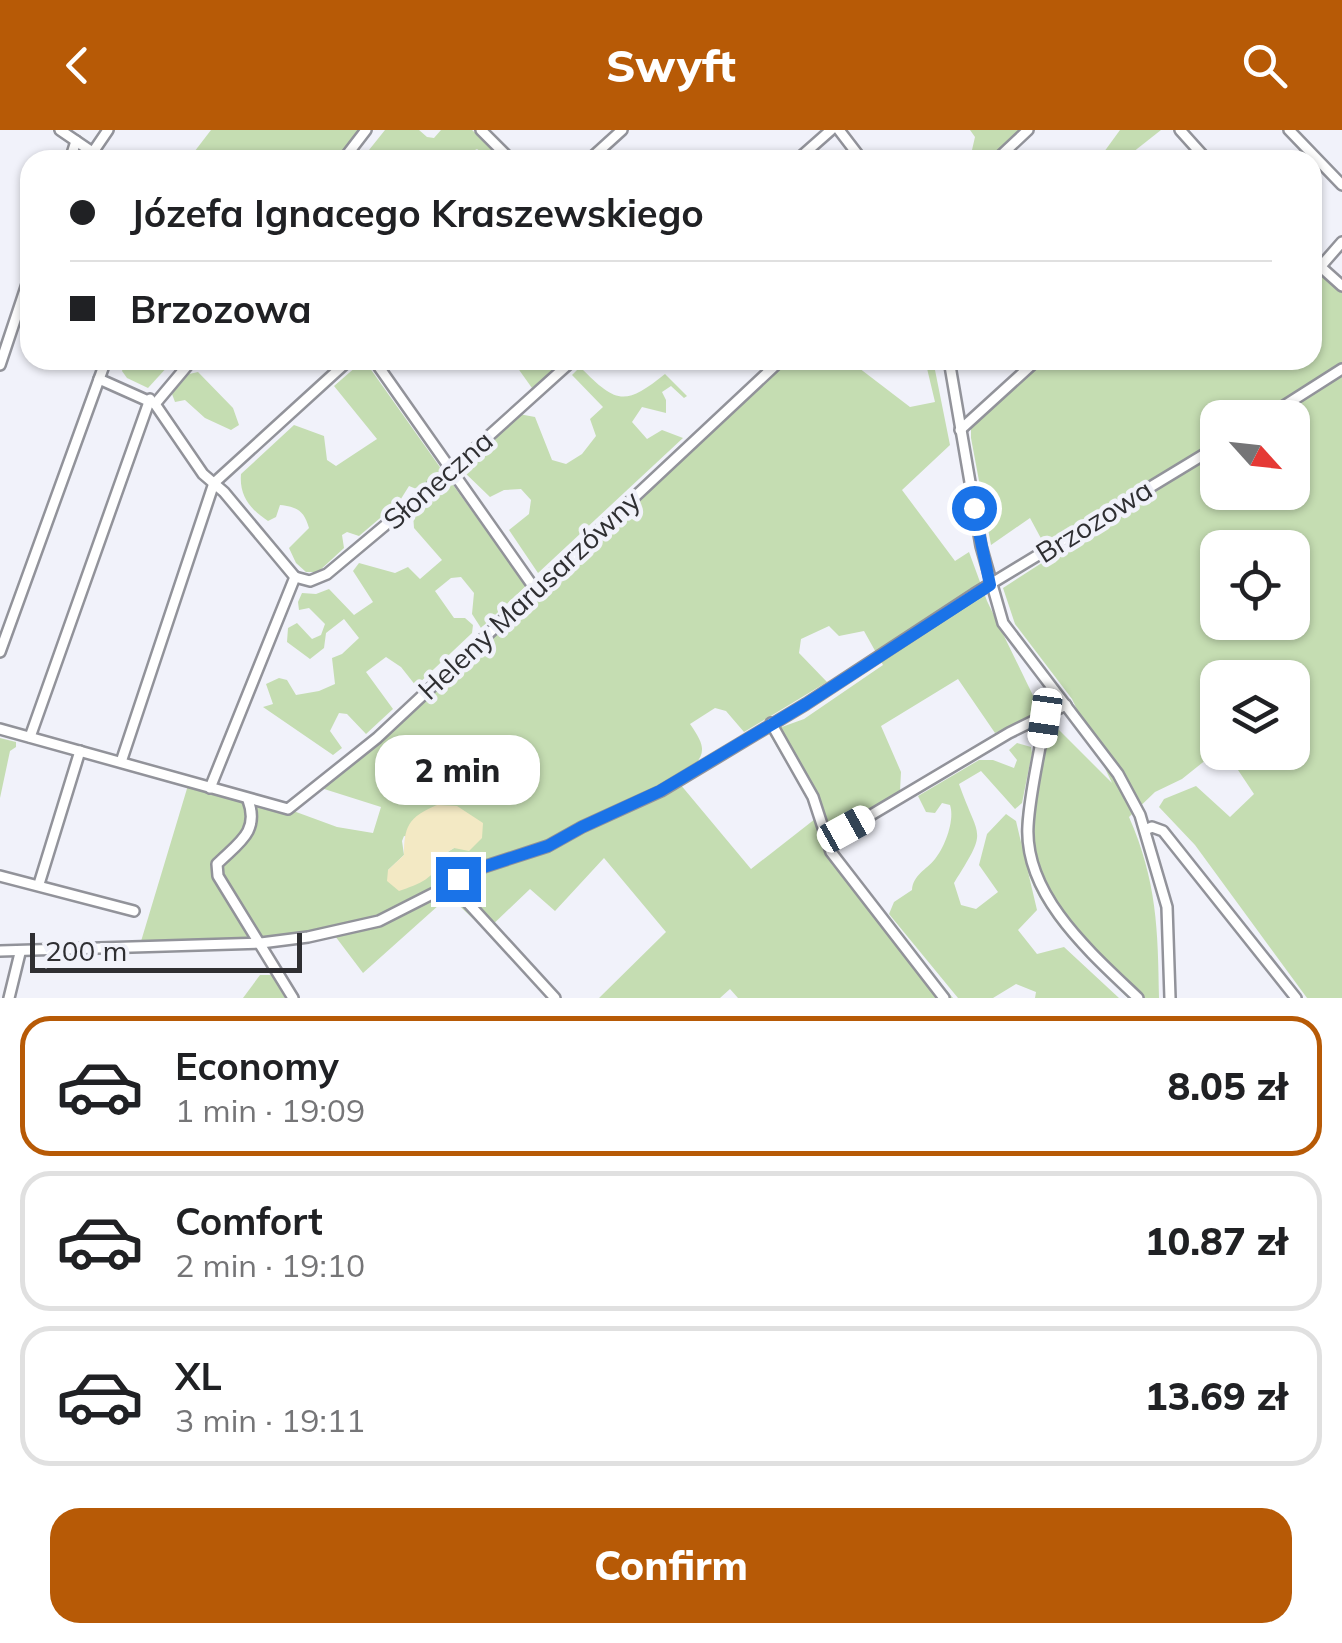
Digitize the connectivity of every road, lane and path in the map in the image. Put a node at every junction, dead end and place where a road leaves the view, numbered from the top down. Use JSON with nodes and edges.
{"nodes":[{"id":1,"x":60,"y":130,"type":"edge"},
{"id":2,"x":366,"y":130,"type":"edge"},
{"id":3,"x":481,"y":130,"type":"edge"},
{"id":4,"x":622,"y":130,"type":"edge"},
{"id":5,"x":831,"y":130,"type":"edge"},
{"id":6,"x":839,"y":130,"type":"edge"},
{"id":7,"x":1028,"y":130,"type":"edge"},
{"id":8,"x":1180,"y":130,"type":"edge"},
{"id":9,"x":1290,"y":130,"type":"edge"},
{"id":10,"x":76,"y":141,"type":"junction"},
{"id":11,"x":73,"y":150,"type":"edge"},
{"id":12,"x":90,"y":150,"type":"edge"},
{"id":13,"x":351,"y":150,"type":"edge"},
{"id":14,"x":502,"y":150,"type":"edge"},
{"id":15,"x":599,"y":150,"type":"edge"},
{"id":16,"x":808,"y":150,"type":"edge"},
{"id":17,"x":854,"y":150,"type":"edge"},
{"id":18,"x":1007,"y":150,"type":"edge"},
{"id":19,"x":1197,"y":150,"type":"edge"},
{"id":20,"x":1309,"y":150,"type":"edge"},
{"id":21,"x":1322,"y":164,"type":"edge"},
{"id":22,"x":1342,"y":185,"type":"edge"},
{"id":23,"x":1342,"y":242,"type":"edge"},
{"id":24,"x":1322,"y":258,"type":"edge"},
{"id":25,"x":1322,"y":267,"type":"edge"},
{"id":26,"x":1342,"y":286,"type":"edge"},
{"id":27,"x":20,"y":306,"type":"edge"},
{"id":28,"x":0,"y":366,"type":"edge"},
{"id":29,"x":1342,"y":369,"type":"edge"},
{"id":30,"x":102,"y":370,"type":"edge"},
{"id":31,"x":182,"y":370,"type":"edge"},
{"id":32,"x":338,"y":370,"type":"edge"},
{"id":33,"x":381,"y":370,"type":"edge"},
{"id":34,"x":561,"y":370,"type":"edge"},
{"id":35,"x":770,"y":370,"type":"edge"},
{"id":36,"x":951,"y":370,"type":"edge"},
{"id":37,"x":1026,"y":370,"type":"edge"},
{"id":38,"x":99,"y":379,"type":"junction"},
{"id":39,"x":1293,"y":400,"type":"edge"},
{"id":40,"x":152,"y":402,"type":"junction"},
{"id":41,"x":960,"y":430,"type":"junction"},
{"id":42,"x":1200,"y":457,"type":"edge"},
{"id":43,"x":450,"y":471,"type":"junction"},
{"id":44,"x":214,"y":483,"type":"junction"},
{"id":45,"x":295,"y":577,"type":"junction"},
{"id":46,"x":990,"y":585,"type":"junction"},
{"id":47,"x":534,"y":589,"type":"junction"},
{"id":48,"x":0,"y":652,"type":"edge"},
{"id":49,"x":1066,"y":705,"type":"junction"},
{"id":50,"x":1045,"y":718,"type":"junction"},
{"id":51,"x":771,"y":723,"type":"junction"},
{"id":52,"x":0,"y":729,"type":"edge"},
{"id":53,"x":30,"y":737,"type":"junction"},
{"id":54,"x":80,"y":751,"type":"junction"},
{"id":55,"x":121,"y":762,"type":"junction"},
{"id":56,"x":210,"y":788,"type":"junction"},
{"id":57,"x":248,"y":800,"type":"junction"},
{"id":58,"x":1145,"y":830,"type":"junction"},
{"id":59,"x":827,"y":836,"type":"junction"},
{"id":60,"x":0,"y":876,"type":"edge"},
{"id":61,"x":38,"y":884,"type":"junction"},
{"id":62,"x":450,"y":888,"type":"junction"},
{"id":63,"x":134,"y":911,"type":"dead end"},
{"id":64,"x":260,"y":943,"type":"junction"},
{"id":65,"x":0,"y":951,"type":"edge"},
{"id":66,"x":20,"y":952,"type":"junction"},
{"id":67,"x":9,"y":998,"type":"edge"},
{"id":68,"x":293,"y":998,"type":"edge"},
{"id":69,"x":554,"y":998,"type":"edge"},
{"id":70,"x":944,"y":998,"type":"edge"},
{"id":71,"x":1138,"y":998,"type":"edge"},
{"id":72,"x":1170,"y":998,"type":"edge"},
{"id":73,"x":1296,"y":998,"type":"edge"}],
"edges":[{"from":1,"to":10,"type":"street"},
{"from":2,"to":13,"type":"street"},
{"from":3,"to":14,"type":"street"},
{"from":4,"to":15,"type":"street"},
{"from":5,"to":16,"type":"street"},
{"from":6,"to":17,"type":"street"},
{"from":7,"to":18,"type":"street"},
{"from":8,"to":19,"type":"street"},
{"from":9,"to":20,"type":"street"},
{"from":10,"to":11,"type":"street"},
{"from":10,"to":12,"type":"street"},
{"from":21,"to":22,"type":"street"},
{"from":23,"to":24,"type":"street"},
{"from":25,"to":26,"type":"street"},
{"from":27,"to":28,"type":"street"},
{"from":29,"to":39,"type":"street"},
{"from":30,"to":38,"type":"street"},
{"from":31,"to":40,"type":"street"},
{"from":32,"to":44,"type":"street"},
{"from":33,"to":43,"type":"street"},
{"from":34,"to":43,"type":"street","name":"Słoneczna"},
{"from":35,"to":47,"type":"street","name":"Heleny Marusarzówny"},
{"from":36,"to":41,"type":"street"},
{"from":37,"to":41,"type":"street"},
{"from":38,"to":40,"type":"street"},
{"from":38,"to":48,"type":"street"},
{"from":40,"to":44,"type":"street"},
{"from":40,"to":53,"type":"street"},
{"from":41,"to":46,"type":"street"},
{"from":42,"to":46,"type":"street","name":"Brzozowa"},
{"from":43,"to":45,"type":"street","name":"Słoneczna"},
{"from":43,"to":47,"type":"street"},
{"from":44,"to":45,"type":"street"},
{"from":44,"to":55,"type":"street"},
{"from":45,"to":56,"type":"street"},
{"from":46,"to":49,"type":"street"},
{"from":46,"to":51,"type":"street","name":"Brzozowa"},
{"from":47,"to":57,"type":"street","name":"Heleny Marusarzówny"},
{"from":49,"to":50,"type":"street"},
{"from":49,"to":58,"type":"street"},
{"from":50,"to":59,"type":"street"},
{"from":50,"to":71,"type":"street"},
{"from":51,"to":59,"type":"street"},
{"from":51,"to":62,"type":"street","name":"Brzozowa"},
{"from":52,"to":53,"type":"street","name":"Heleny Marusarzówny"},
{"from":53,"to":54,"type":"street","name":"Heleny Marusarzówny"},
{"from":54,"to":55,"type":"street","name":"Heleny Marusarzówny"},
{"from":54,"to":61,"type":"street"},
{"from":55,"to":56,"type":"street","name":"Heleny Marusarzówny"},
{"from":56,"to":57,"type":"street","name":"Heleny Marusarzówny"},
{"from":57,"to":64,"type":"street"},
{"from":58,"to":72,"type":"street"},
{"from":58,"to":73,"type":"street"},
{"from":59,"to":70,"type":"street"},
{"from":60,"to":61,"type":"street"},
{"from":61,"to":63,"type":"street"},
{"from":62,"to":64,"type":"street","name":"Brzozowa"},
{"from":62,"to":69,"type":"street"},
{"from":64,"to":66,"type":"street","name":"Brzozowa"},
{"from":64,"to":68,"type":"street"},
{"from":65,"to":66,"type":"street","name":"Brzozowa"},
{"from":66,"to":67,"type":"street"}]}
